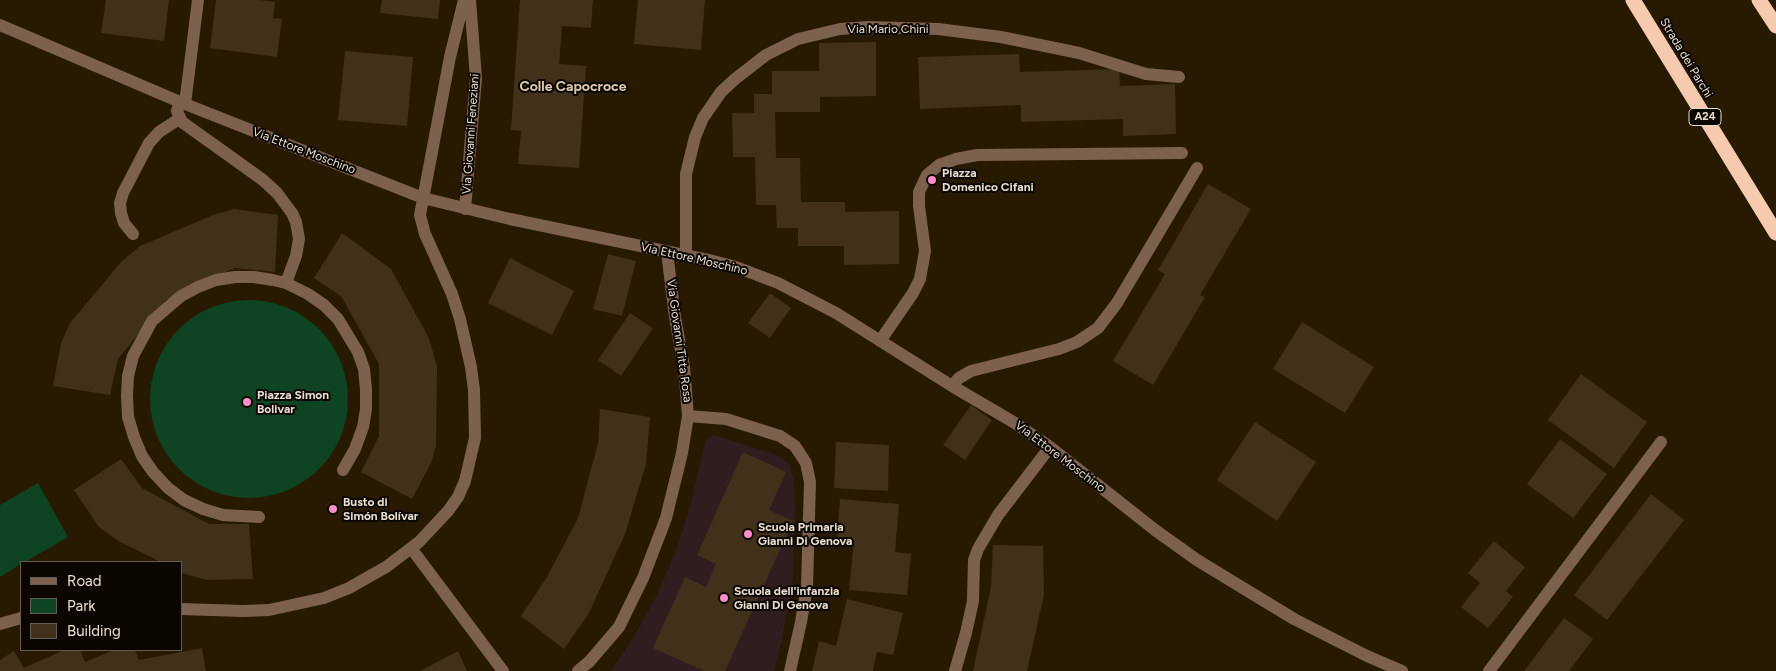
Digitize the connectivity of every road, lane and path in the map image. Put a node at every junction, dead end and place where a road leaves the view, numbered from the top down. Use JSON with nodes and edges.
{"nodes":[{"id":1,"x":198,"y":0,"type":"edge"},
{"id":2,"x":464,"y":0,"type":"edge"},
{"id":3,"x":470,"y":0,"type":"edge"},
{"id":4,"x":1633,"y":0,"type":"edge"},
{"id":5,"x":1760,"y":0,"type":"edge"},
{"id":6,"x":0,"y":25,"type":"edge"},
{"id":7,"x":1776,"y":26,"type":"edge"},
{"id":8,"x":1179,"y":77,"type":"dead end"},
{"id":9,"x":182,"y":103,"type":"junction"},
{"id":10,"x":179,"y":119,"type":"junction"},
{"id":11,"x":1182,"y":153,"type":"dead end"},
{"id":12,"x":1197,"y":168,"type":"dead end"},
{"id":13,"x":423,"y":198,"type":"junction"},
{"id":14,"x":465,"y":209,"type":"junction"},
{"id":15,"x":1776,"y":233,"type":"edge"},
{"id":16,"x":133,"y":234,"type":"dead end"},
{"id":17,"x":667,"y":252,"type":"junction"},
{"id":18,"x":686,"y":255,"type":"junction"},
{"id":19,"x":286,"y":284,"type":"junction"},
{"id":20,"x":880,"y":341,"type":"junction"},
{"id":21,"x":952,"y":386,"type":"junction"},
{"id":22,"x":688,"y":416,"type":"junction"},
{"id":23,"x":1661,"y":442,"type":"dead end"},
{"id":24,"x":1050,"y":447,"type":"junction"},
{"id":25,"x":344,"y":470,"type":"dead end"},
{"id":26,"x":259,"y":518,"type":"dead end"},
{"id":27,"x":411,"y":548,"type":"junction"},
{"id":28,"x":182,"y":609,"type":"edge"},
{"id":29,"x":20,"y":618,"type":"edge"},
{"id":30,"x":0,"y":624,"type":"edge"},
{"id":31,"x":503,"y":671,"type":"edge"},
{"id":32,"x":578,"y":671,"type":"edge"},
{"id":33,"x":790,"y":671,"type":"edge"},
{"id":34,"x":955,"y":671,"type":"edge"},
{"id":35,"x":1402,"y":671,"type":"edge"},
{"id":36,"x":1489,"y":671,"type":"edge"}],
"edges":[{"from":1,"to":9,"type":"street"},
{"from":2,"to":13,"type":"street"},
{"from":3,"to":14,"type":"street","name":"Via Giovanni Feneziani"},
{"from":4,"to":15,"type":"highway","name":"Strada dei Parchi","number":"A24"},
{"from":5,"to":7,"type":"highway"},
{"from":6,"to":9,"type":"street","name":"Via Ettore Moschino"},
{"from":8,"to":18,"type":"street","name":"Via Mario Chini"},
{"from":9,"to":10,"type":"street"},
{"from":9,"to":13,"type":"street","name":"Via Ettore Moschino"},
{"from":10,"to":16,"type":"street"},
{"from":10,"to":19,"type":"street"},
{"from":11,"to":20,"type":"street"},
{"from":12,"to":21,"type":"street"},
{"from":13,"to":14,"type":"street","name":"Via Ettore Moschino"},
{"from":13,"to":27,"type":"street"},
{"from":14,"to":17,"type":"street","name":"Via Ettore Moschino"},
{"from":17,"to":18,"type":"street","name":"Via Ettore Moschino"},
{"from":17,"to":22,"type":"street","name":"Via Giovanni Titta Rosa"},
{"from":18,"to":20,"type":"street","name":"Via Ettore Moschino"},
{"from":19,"to":25,"type":"street"},
{"from":19,"to":26,"type":"street"},
{"from":20,"to":21,"type":"street","name":"Via Ettore Moschino"},
{"from":21,"to":24,"type":"street","name":"Via Ettore Moschino"},
{"from":22,"to":32,"type":"street","name":"Via Giovanni Titta Rosa"},
{"from":22,"to":33,"type":"street"},
{"from":23,"to":36,"type":"street"},
{"from":24,"to":34,"type":"street"},
{"from":24,"to":35,"type":"street","name":"Via Ettore Moschino"},
{"from":27,"to":28,"type":"street"},
{"from":27,"to":31,"type":"street"},
{"from":29,"to":30,"type":"street"}]}
